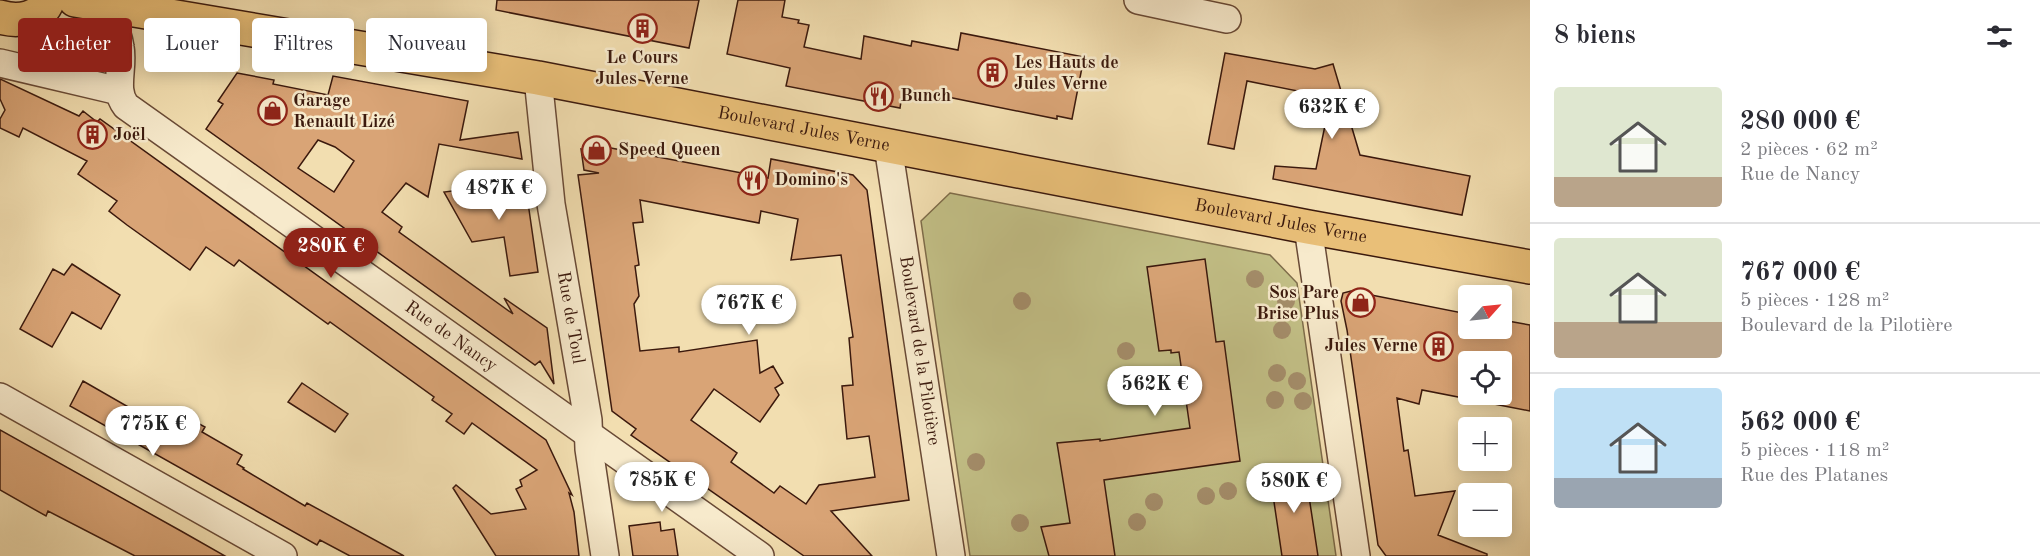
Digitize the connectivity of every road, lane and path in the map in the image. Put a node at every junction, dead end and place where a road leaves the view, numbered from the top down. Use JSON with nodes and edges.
{"nodes":[{"id":1,"x":48,"y":0,"type":"edge"},
{"id":2,"x":75,"y":0,"type":"edge"},
{"id":3,"x":1138,"y":0,"type":"edge"},
{"id":4,"x":108,"y":6,"type":"junction"},
{"id":5,"x":0,"y":17,"type":"edge"},
{"id":6,"x":186,"y":18,"type":"edge"},
{"id":7,"x":1227,"y":19,"type":"dead end"},
{"id":8,"x":240,"y":27,"type":"edge"},
{"id":9,"x":0,"y":63,"type":"edge"},
{"id":10,"x":144,"y":63,"type":"edge"},
{"id":11,"x":538,"y":78,"type":"junction"},
{"id":12,"x":119,"y":91,"type":"junction"},
{"id":13,"x":888,"y":146,"type":"junction"},
{"id":14,"x":1308,"y":227,"type":"junction"},
{"id":15,"x":1530,"y":267,"type":"edge"},
{"id":16,"x":0,"y":397,"type":"edge"},
{"id":17,"x":590,"y":435,"type":"junction"},
{"id":18,"x":283,"y":556,"type":"edge"},
{"id":19,"x":605,"y":556,"type":"edge"},
{"id":20,"x":760,"y":556,"type":"edge"},
{"id":21,"x":951,"y":556,"type":"edge"},
{"id":22,"x":1356,"y":556,"type":"edge"}],
"edges":[{"from":1,"to":5,"type":"main road"},
{"from":2,"to":4,"type":"main road","name":"Boulevard Jules Verne"},
{"from":3,"to":7,"type":"street"},
{"from":4,"to":6,"type":"main road","name":"Boulevard Jules Verne"},
{"from":4,"to":12,"type":"street"},
{"from":8,"to":11,"type":"main road","name":"Boulevard Jules Verne"},
{"from":9,"to":12,"type":"street"},
{"from":10,"to":12,"type":"path"},
{"from":11,"to":13,"type":"main road","name":"Boulevard Jules Verne"},
{"from":11,"to":17,"type":"street","name":"Rue de Toul"},
{"from":12,"to":17,"type":"street","name":"Rue de Nancy"},
{"from":13,"to":14,"type":"main road","name":"Boulevard Jules Verne"},
{"from":13,"to":21,"type":"street","name":"Boulevard de la Pilotière"},
{"from":14,"to":15,"type":"main road","name":"Boulevard Jules Verne"},
{"from":14,"to":22,"type":"street"},
{"from":16,"to":18,"type":"street"},
{"from":17,"to":19,"type":"street","name":"Rue de Toul"},
{"from":17,"to":20,"type":"street","name":"Rue de Nancy"}]}
